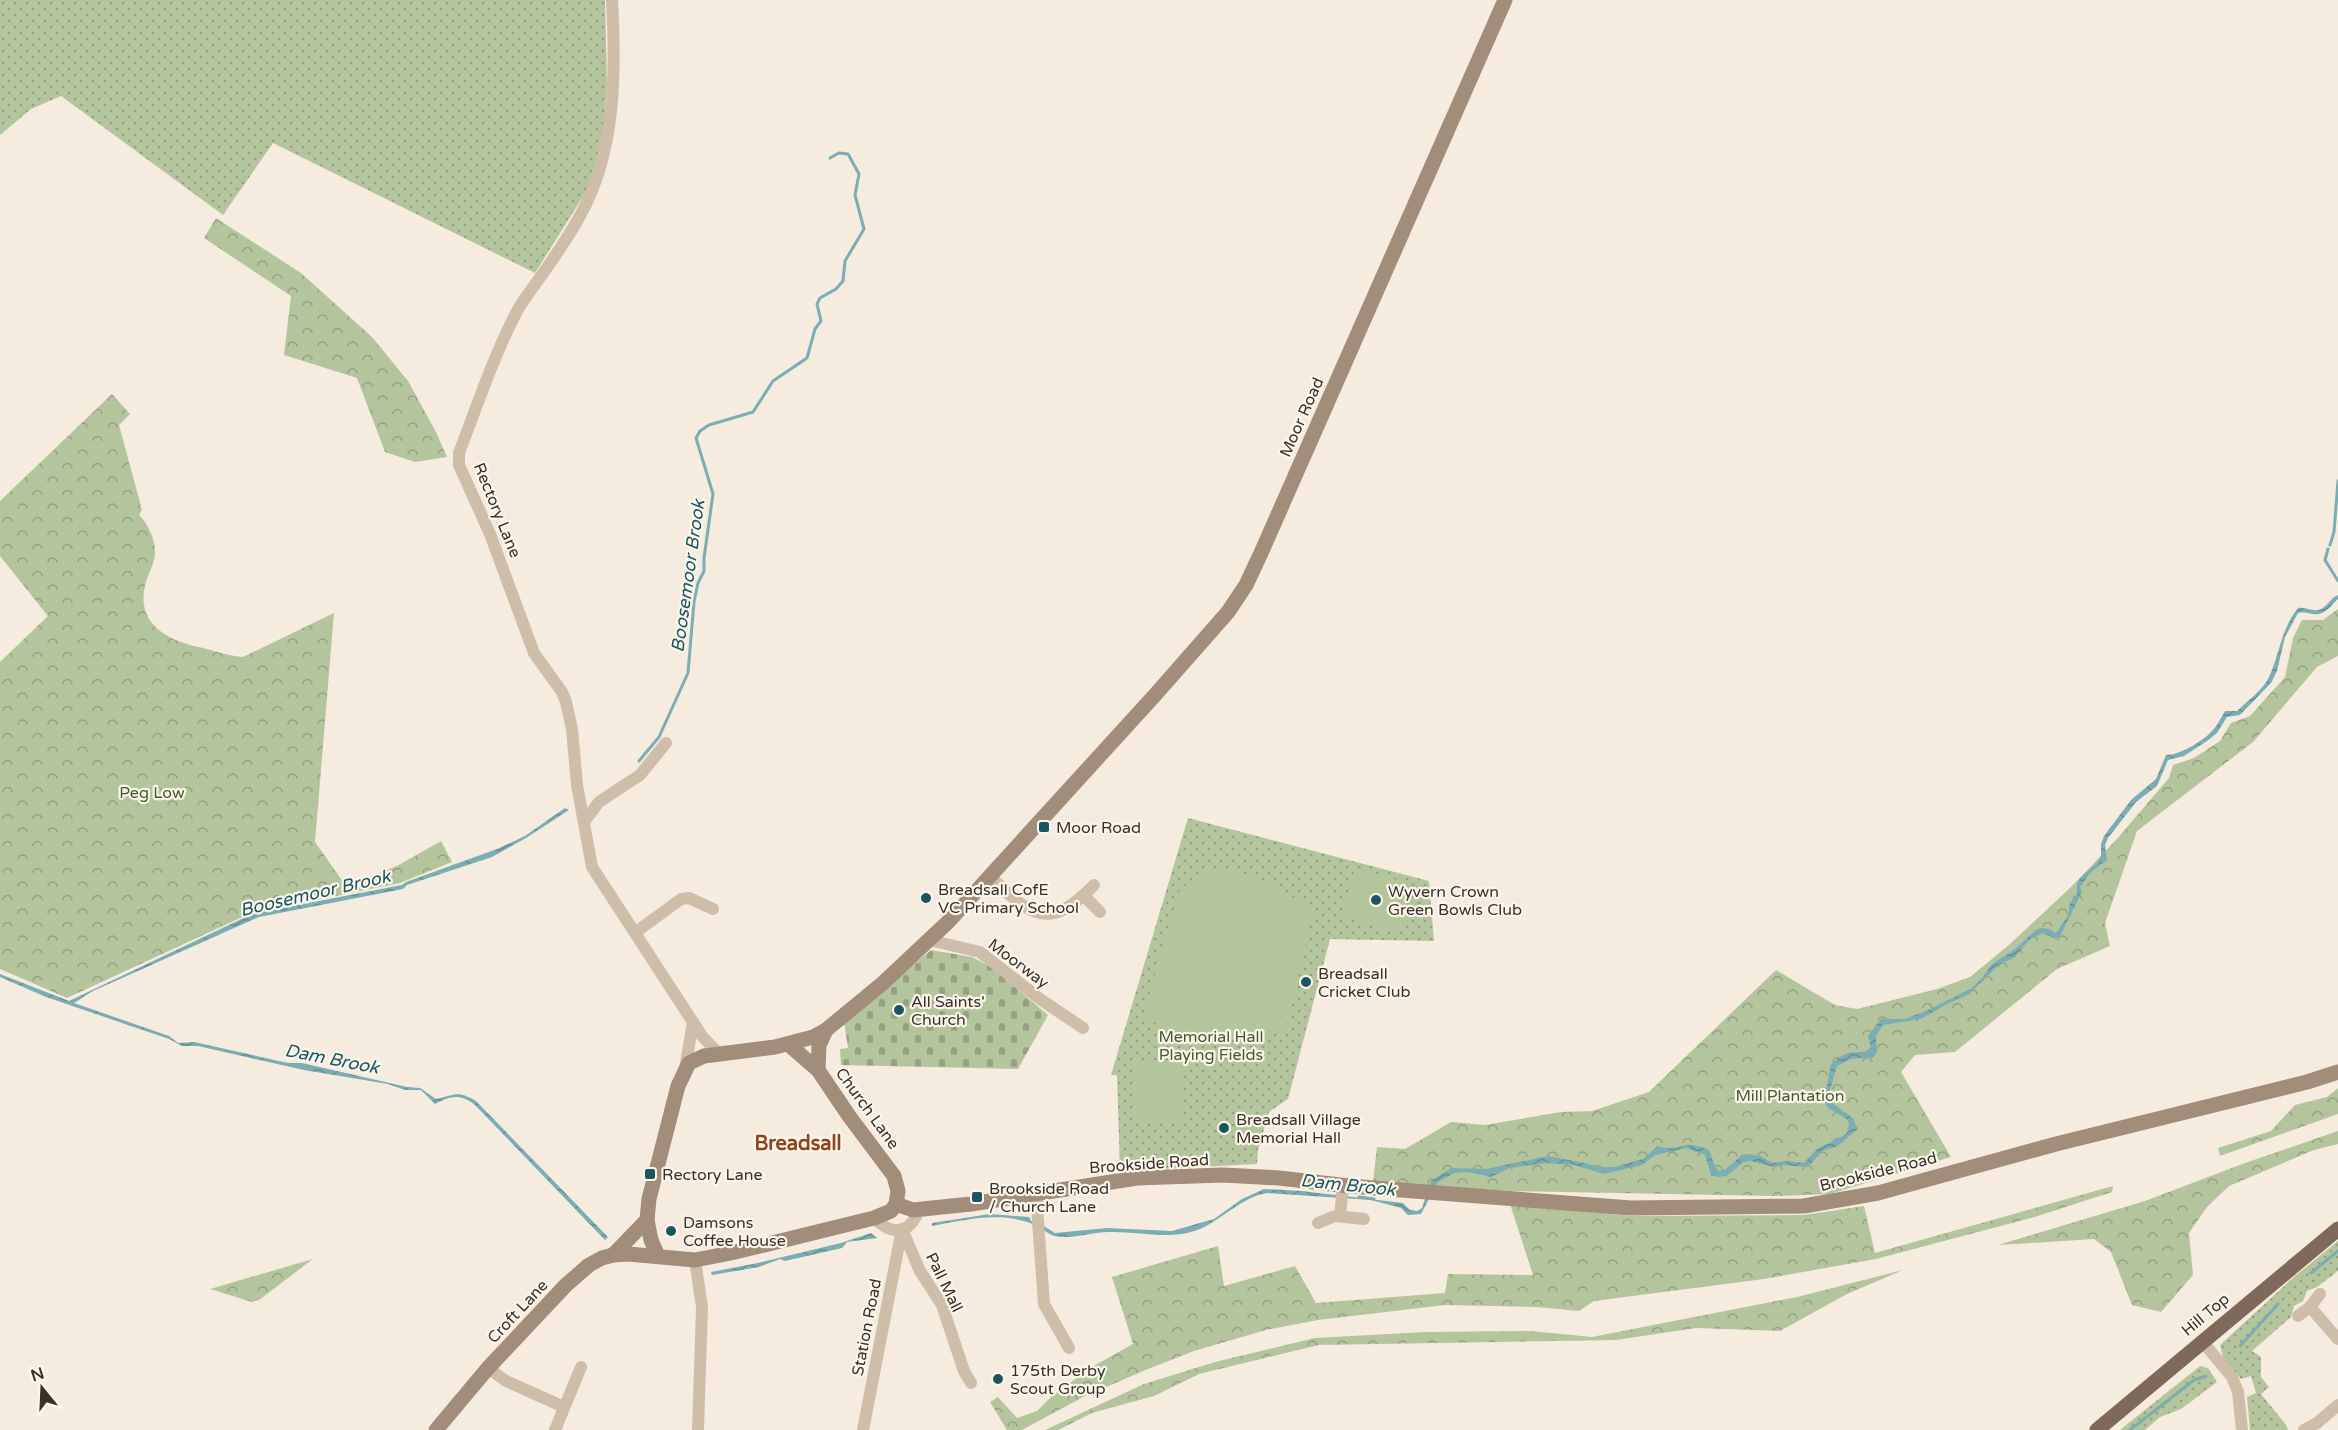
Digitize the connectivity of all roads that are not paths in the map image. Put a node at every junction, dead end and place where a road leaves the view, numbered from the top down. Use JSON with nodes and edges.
{"nodes":[{"id":1,"x":612,"y":0,"type":"edge"},
{"id":2,"x":1506,"y":0,"type":"edge"},
{"id":3,"x":666,"y":743,"type":"dead end"},
{"id":4,"x":578,"y":790,"type":"junction"},
{"id":5,"x":609,"y":796,"type":"junction"},
{"id":6,"x":584,"y":822,"type":"junction"},
{"id":7,"x":990,"y":876,"type":"junction"},
{"id":8,"x":1094,"y":885,"type":"dead end"},
{"id":9,"x":1084,"y":896,"type":"junction"},
{"id":10,"x":713,"y":909,"type":"dead end"},
{"id":11,"x":1100,"y":912,"type":"dead end"},
{"id":12,"x":636,"y":932,"type":"junction"},
{"id":13,"x":929,"y":940,"type":"junction"},
{"id":14,"x":693,"y":1022,"type":"junction"},
{"id":15,"x":1083,"y":1028,"type":"dead end"},
{"id":16,"x":826,"y":1030,"type":"junction"},
{"id":17,"x":788,"y":1044,"type":"junction"},
{"id":18,"x":719,"y":1054,"type":"junction"},
{"id":19,"x":685,"y":1069,"type":"junction"},
{"id":20,"x":818,"y":1070,"type":"junction"},
{"id":21,"x":2338,"y":1072,"type":"edge"},
{"id":22,"x":1036,"y":1193,"type":"junction"},
{"id":23,"x":1342,"y":1193,"type":"junction"},
{"id":24,"x":896,"y":1204,"type":"junction"},
{"id":25,"x":919,"y":1209,"type":"junction"},
{"id":26,"x":1340,"y":1216,"type":"junction"},
{"id":27,"x":874,"y":1218,"type":"junction"},
{"id":28,"x":1364,"y":1219,"type":"dead end"},
{"id":29,"x":647,"y":1220,"type":"junction"},
{"id":30,"x":1318,"y":1223,"type":"dead end"},
{"id":31,"x":902,"y":1229,"type":"junction"},
{"id":32,"x":2338,"y":1229,"type":"edge"},
{"id":33,"x":613,"y":1255,"type":"junction"},
{"id":34,"x":652,"y":1256,"type":"junction"},
{"id":35,"x":695,"y":1260,"type":"junction"},
{"id":36,"x":2320,"y":1294,"type":"dead end"},
{"id":37,"x":2310,"y":1307,"type":"junction"},
{"id":38,"x":2298,"y":1316,"type":"dead end"},
{"id":39,"x":2338,"y":1339,"type":"edge"},
{"id":40,"x":2202,"y":1341,"type":"junction"},
{"id":41,"x":1069,"y":1348,"type":"dead end"},
{"id":42,"x":581,"y":1367,"type":"dead end"},
{"id":43,"x":488,"y":1368,"type":"junction"},
{"id":44,"x":971,"y":1383,"type":"dead end"},
{"id":45,"x":2338,"y":1405,"type":"edge"},
{"id":46,"x":564,"y":1407,"type":"junction"},
{"id":47,"x":436,"y":1430,"type":"edge"},
{"id":48,"x":555,"y":1430,"type":"edge"},
{"id":49,"x":698,"y":1430,"type":"edge"},
{"id":50,"x":863,"y":1430,"type":"edge"},
{"id":51,"x":2097,"y":1430,"type":"edge"},
{"id":52,"x":2242,"y":1430,"type":"edge"},
{"id":53,"x":2304,"y":1430,"type":"edge"}],
"edges":[{"from":1,"to":4,"type":"street","name":"Rectory Lane"},
{"from":2,"to":7,"type":"street","name":"Moor Road"},
{"from":3,"to":5,"type":"street"},
{"from":4,"to":5,"type":"street"},
{"from":4,"to":6,"type":"street","name":"Rectory Lane"},
{"from":5,"to":6,"type":"street"},
{"from":6,"to":12,"type":"street","name":"Rectory Lane"},
{"from":7,"to":9,"type":"street"},
{"from":7,"to":13,"type":"street","name":"Moor Road"},
{"from":8,"to":9,"type":"street"},
{"from":9,"to":11,"type":"street"},
{"from":10,"to":12,"type":"street"},
{"from":12,"to":14,"type":"street","name":"Rectory Lane"},
{"from":13,"to":15,"type":"street","name":"Moorway"},
{"from":13,"to":16,"type":"street","name":"Moor Road"},
{"from":14,"to":18,"type":"street","name":"Rectory Lane"},
{"from":14,"to":19,"type":"street"},
{"from":16,"to":17,"type":"street","name":"Moor Road"},
{"from":16,"to":20,"type":"street"},
{"from":17,"to":18,"type":"street","name":"Moor Road"},
{"from":17,"to":20,"type":"street","name":"Church Lane"},
{"from":18,"to":19,"type":"street"},
{"from":19,"to":29,"type":"street"},
{"from":20,"to":24,"type":"street","name":"Church Lane"},
{"from":21,"to":23,"type":"street","name":"Brookside Road"},
{"from":22,"to":23,"type":"street","name":"Brookside Road"},
{"from":22,"to":25,"type":"street","name":"Brookside Road"},
{"from":22,"to":41,"type":"street"},
{"from":23,"to":26,"type":"street"},
{"from":24,"to":25,"type":"street","name":"Brookside Road"},
{"from":24,"to":27,"type":"street"},
{"from":25,"to":31,"type":"street","name":"Station Road"},
{"from":26,"to":28,"type":"street"},
{"from":26,"to":30,"type":"street"},
{"from":27,"to":31,"type":"street"},
{"from":27,"to":35,"type":"street"},
{"from":29,"to":33,"type":"street"},
{"from":29,"to":34,"type":"street"},
{"from":31,"to":44,"type":"street","name":"Pall Mall"},
{"from":31,"to":50,"type":"street","name":"Station Road"},
{"from":32,"to":40,"type":"main road","name":"Hill Top"},
{"from":33,"to":34,"type":"street","name":"Croft Lane"},
{"from":33,"to":43,"type":"street","name":"Croft Lane"},
{"from":34,"to":35,"type":"street"},
{"from":35,"to":49,"type":"street"},
{"from":36,"to":37,"type":"street"},
{"from":37,"to":38,"type":"street"},
{"from":37,"to":39,"type":"street"},
{"from":40,"to":51,"type":"main road","name":"Hill Top"},
{"from":40,"to":52,"type":"street"},
{"from":42,"to":46,"type":"street"},
{"from":43,"to":46,"type":"street"},
{"from":43,"to":47,"type":"street","name":"Croft Lane"},
{"from":45,"to":53,"type":"street"},
{"from":46,"to":48,"type":"street"}]}
